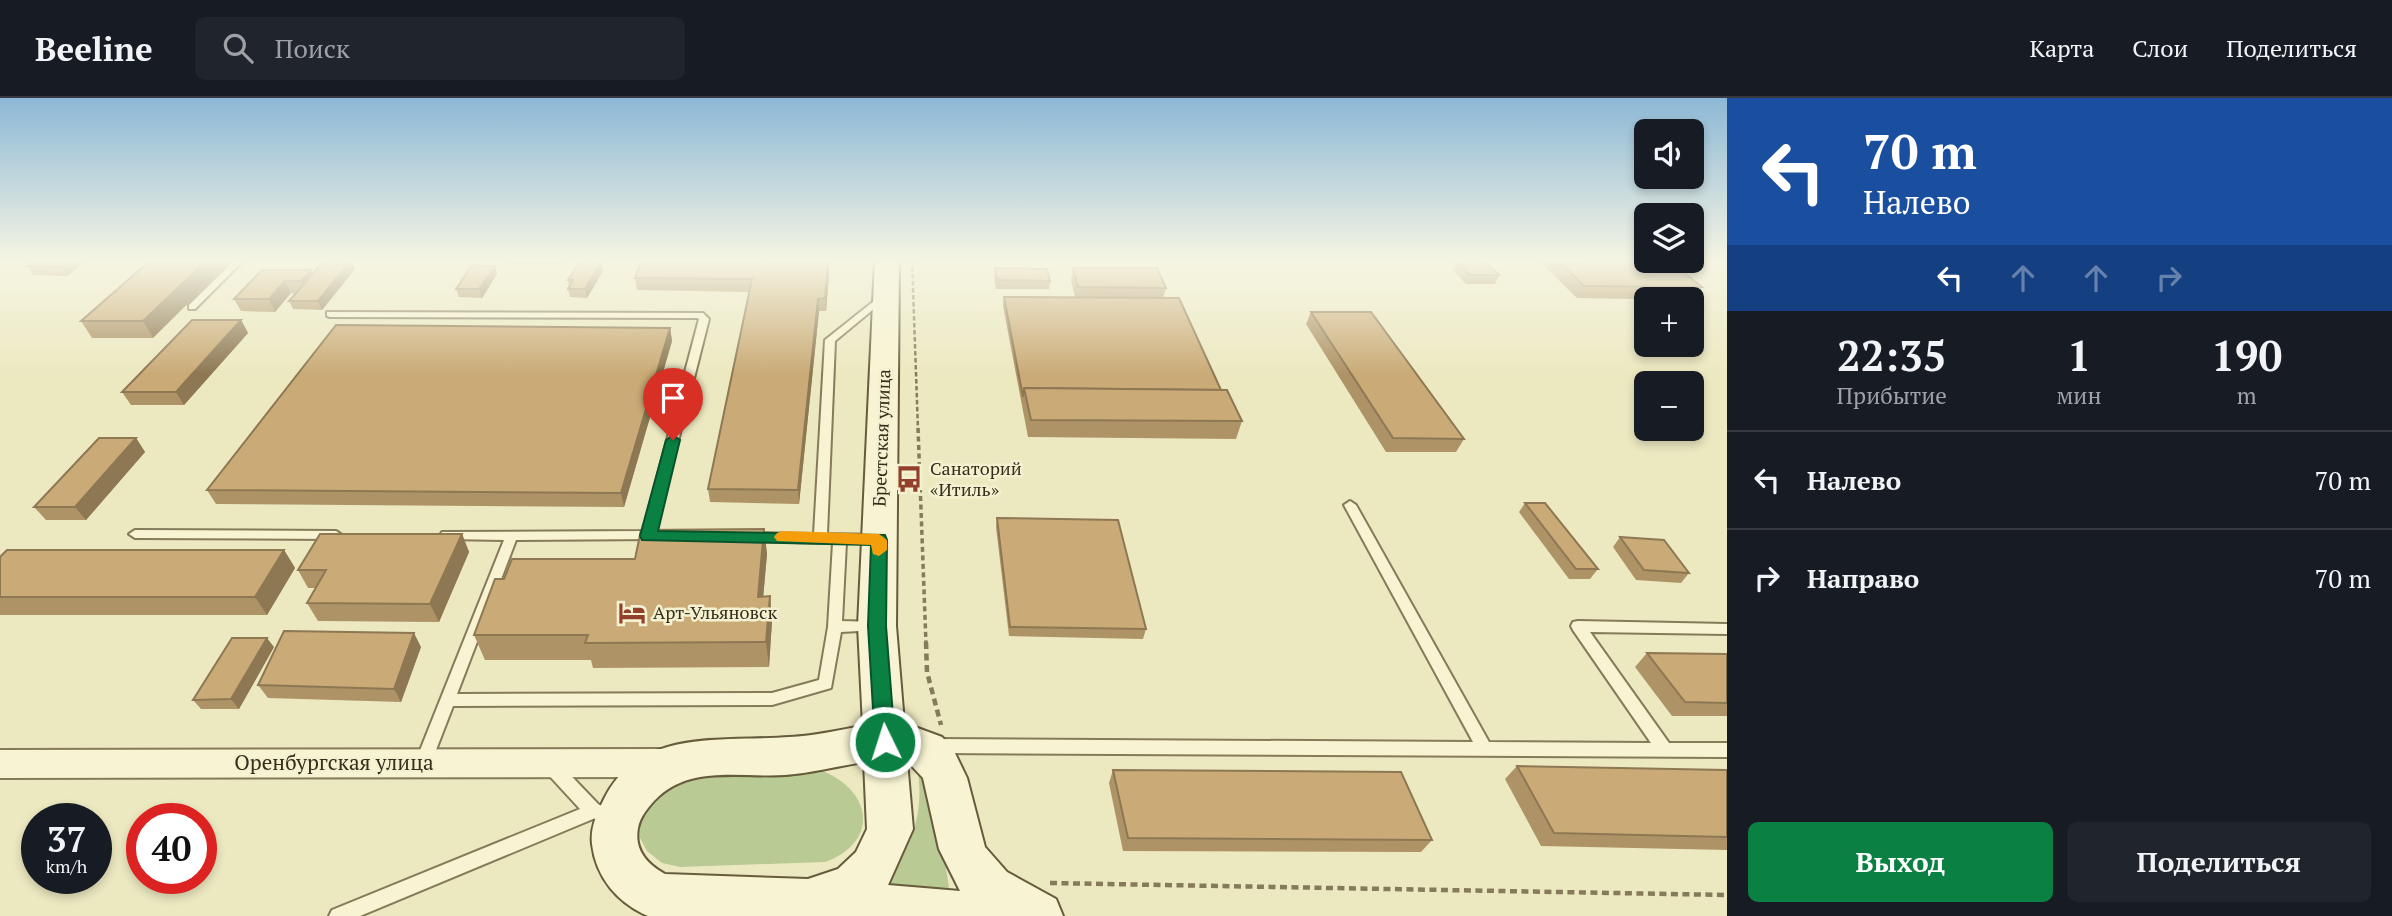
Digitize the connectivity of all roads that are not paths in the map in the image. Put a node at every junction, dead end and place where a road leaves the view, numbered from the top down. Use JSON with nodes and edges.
{"nodes":[{"id":1,"x":201,"y":298,"type":"edge"},
{"id":2,"x":882,"y":298,"type":"edge"},
{"id":3,"x":887,"y":298,"type":"edge"},
{"id":4,"x":192,"y":307,"type":"dead end"},
{"id":5,"x":330,"y":314,"type":"dead end"},
{"id":6,"x":1350,"y":505,"type":"dead end"},
{"id":7,"x":135,"y":534,"type":"dead end"},
{"id":8,"x":344,"y":535,"type":"edge"},
{"id":9,"x":428,"y":535,"type":"edge"},
{"id":10,"x":512,"y":536,"type":"junction"},
{"id":11,"x":648,"y":536,"type":"junction"},
{"id":12,"x":676,"y":536,"type":"edge"},
{"id":13,"x":732,"y":537,"type":"edge"},
{"id":14,"x":820,"y":539,"type":"junction"},
{"id":15,"x":841,"y":539,"type":"junction"},
{"id":16,"x":879,"y":540,"type":"junction"},
{"id":17,"x":877,"y":626,"type":"junction"},
{"id":18,"x":835,"y":627,"type":"junction"},
{"id":19,"x":1727,"y":629,"type":"edge"},
{"id":20,"x":448,"y":699,"type":"junction"},
{"id":21,"x":918,"y":745,"type":"junction"},
{"id":22,"x":1485,"y":749,"type":"junction"},
{"id":23,"x":1665,"y":750,"type":"junction"},
{"id":24,"x":1727,"y":750,"type":"edge"},
{"id":25,"x":423,"y":763,"type":"junction"},
{"id":26,"x":549,"y":763,"type":"junction"},
{"id":27,"x":668,"y":763,"type":"junction"},
{"id":28,"x":0,"y":764,"type":"edge"},
{"id":29,"x":605,"y":815,"type":"junction"},
{"id":30,"x":1041,"y":900,"type":"edge"},
{"id":31,"x":798,"y":902,"type":"junction"},
{"id":32,"x":338,"y":916,"type":"edge"},
{"id":33,"x":961,"y":916,"type":"edge"}],
"edges":[{"from":1,"to":4,"type":"lane"},
{"from":2,"to":14,"type":"lane"},
{"from":3,"to":16,"type":"street","name":"Брестская улица"},
{"from":5,"to":11,"type":"lane"},
{"from":6,"to":22,"type":"lane"},
{"from":7,"to":8,"type":"lane"},
{"from":9,"to":10,"type":"lane"},
{"from":10,"to":11,"type":"lane"},
{"from":10,"to":20,"type":"lane"},
{"from":11,"to":12,"type":"lane"},
{"from":13,"to":14,"type":"lane"},
{"from":14,"to":15,"type":"lane"},
{"from":15,"to":16,"type":"lane"},
{"from":15,"to":18,"type":"lane"},
{"from":16,"to":17,"type":"street","name":"Брестская улица"},
{"from":17,"to":18,"type":"lane"},
{"from":17,"to":21,"type":"street","name":"Брестская улица"},
{"from":18,"to":20,"type":"lane"},
{"from":19,"to":23,"type":"lane"},
{"from":20,"to":25,"type":"lane"},
{"from":21,"to":22,"type":"lane"},
{"from":21,"to":27,"type":"street","name":"Оренбургская улица"},
{"from":21,"to":30,"type":"street"},
{"from":21,"to":31,"type":"street","name":"Брестская улица"},
{"from":22,"to":23,"type":"lane"},
{"from":23,"to":24,"type":"lane"},
{"from":25,"to":26,"type":"street","name":"Оренбургская улица"},
{"from":25,"to":28,"type":"street","name":"Оренбургская улица"},
{"from":26,"to":27,"type":"street","name":"Оренбургская улица"},
{"from":26,"to":29,"type":"lane"},
{"from":27,"to":29,"type":"street","name":"Оренбургская улица"},
{"from":29,"to":31,"type":"street"},
{"from":29,"to":32,"type":"lane"},
{"from":31,"to":33,"type":"street"}]}
